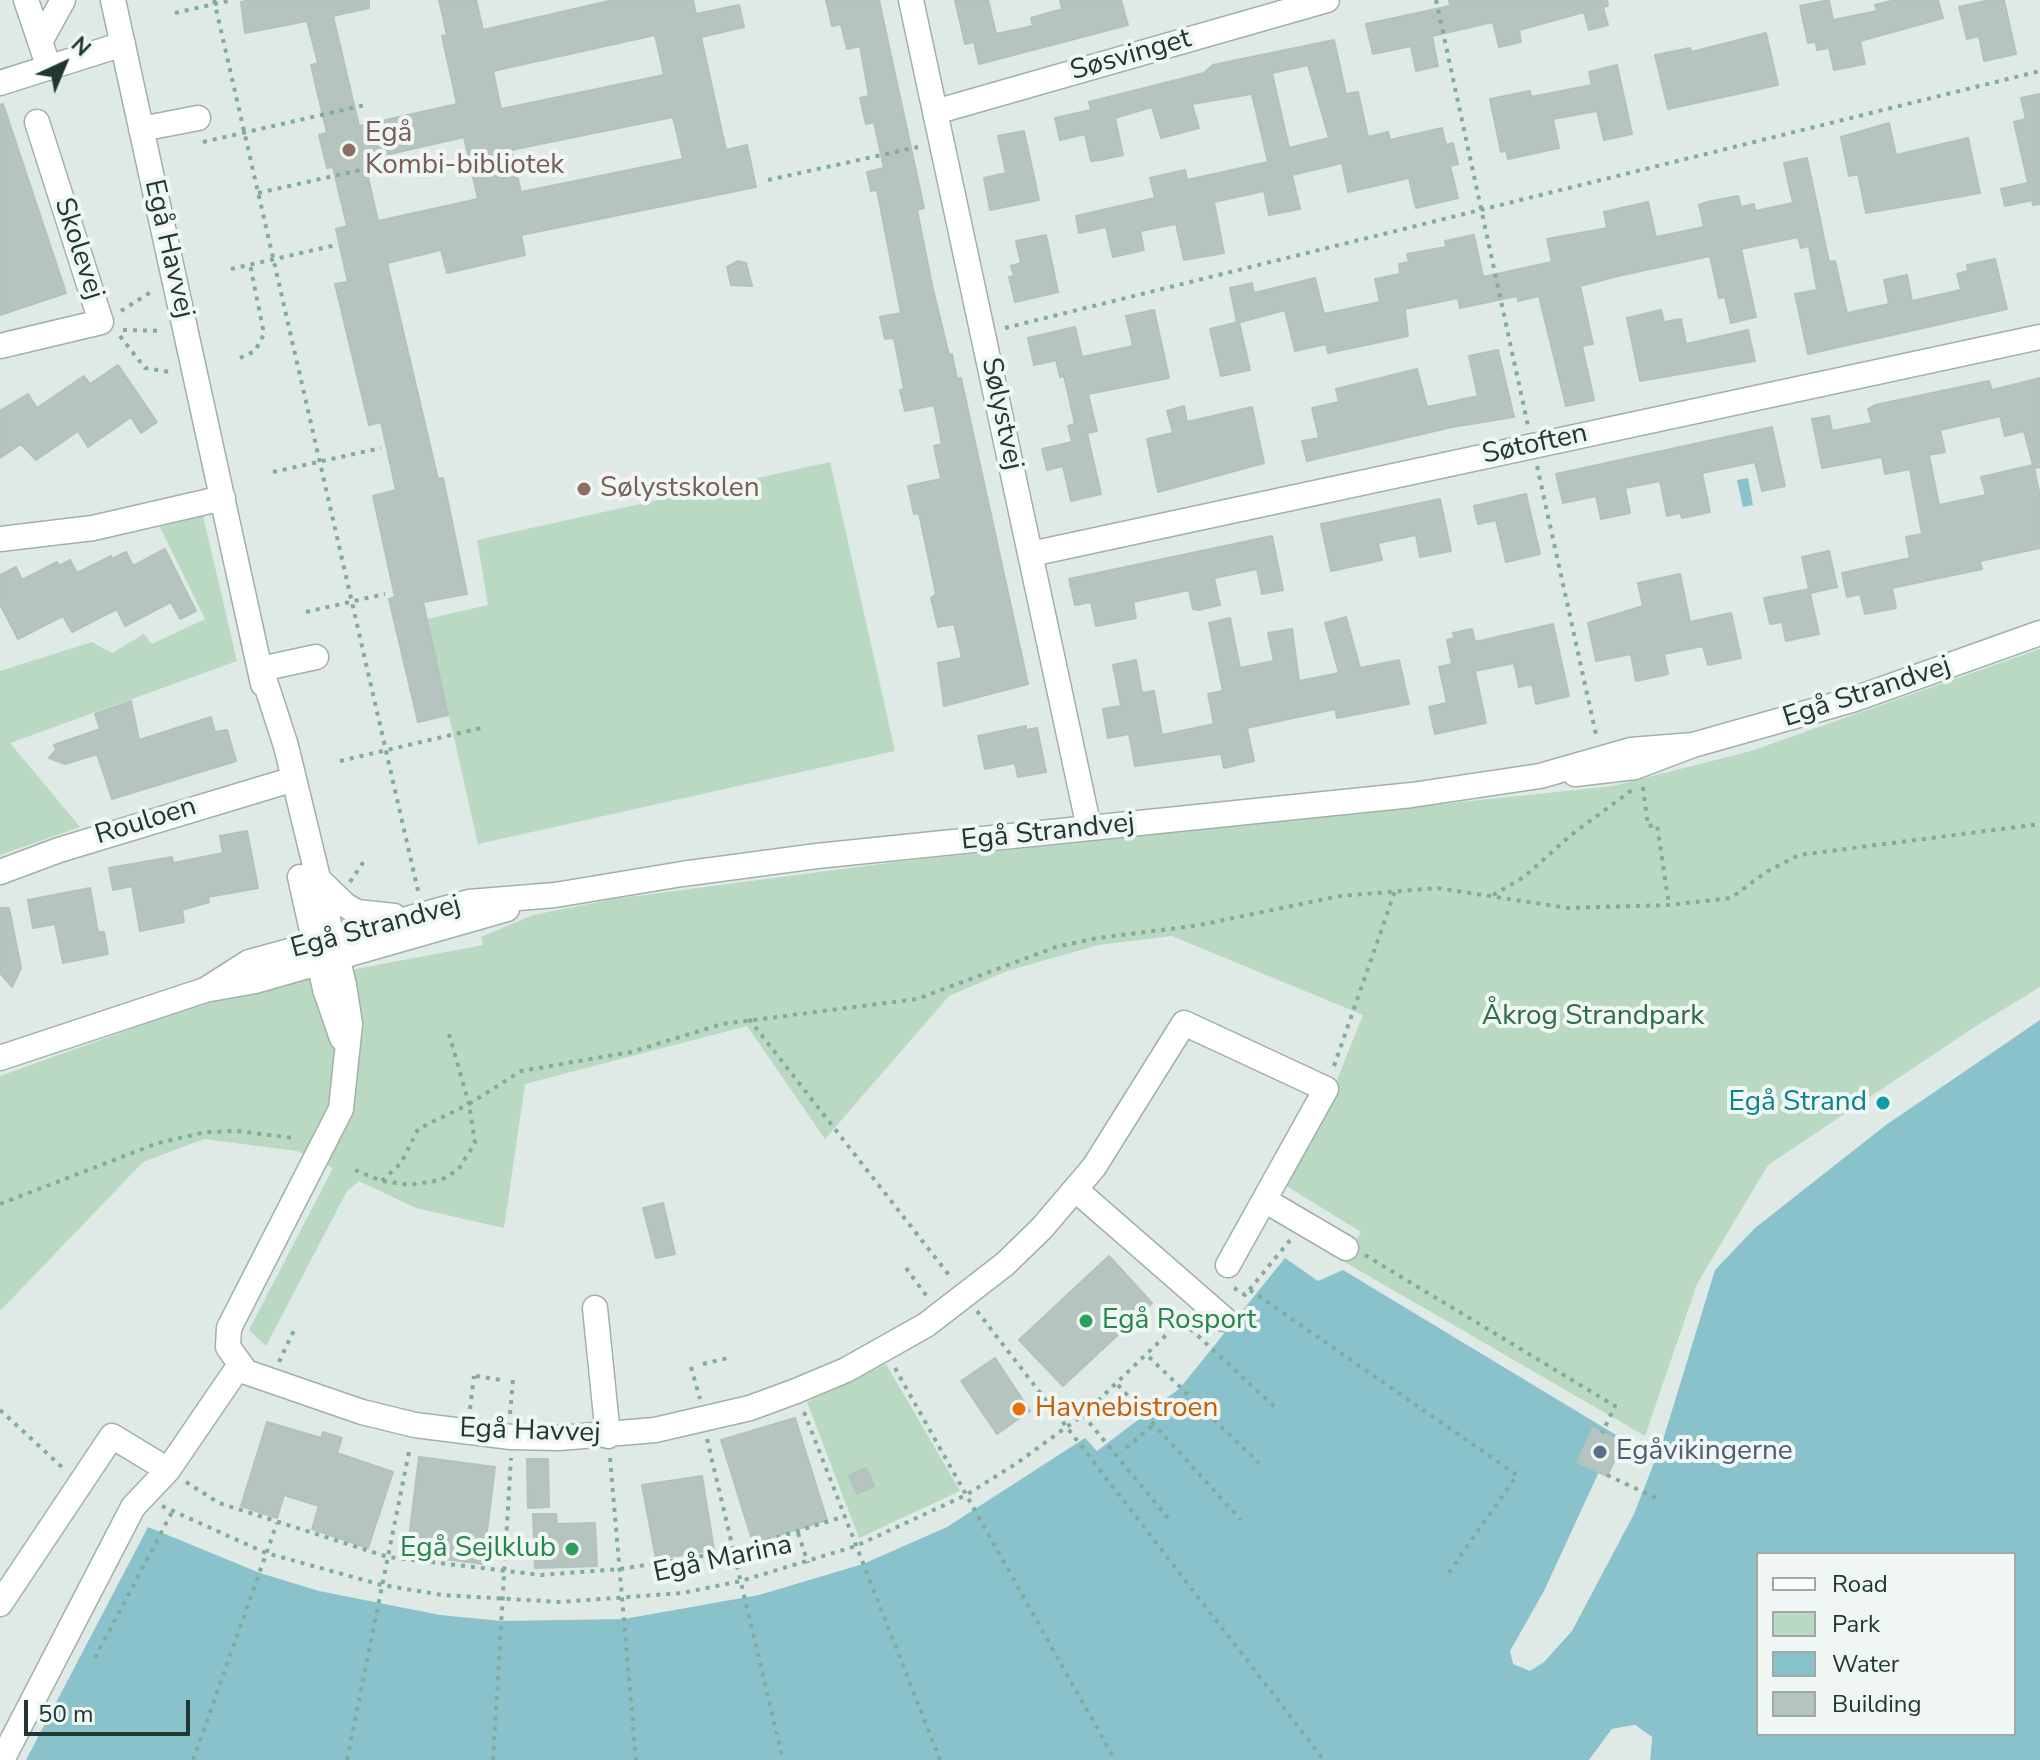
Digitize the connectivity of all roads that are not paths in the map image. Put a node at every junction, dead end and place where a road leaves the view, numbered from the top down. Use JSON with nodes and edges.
{"nodes":[{"id":1,"x":26,"y":0,"type":"edge"},
{"id":2,"x":63,"y":0,"type":"edge"},
{"id":3,"x":113,"y":0,"type":"edge"},
{"id":4,"x":911,"y":0,"type":"edge"},
{"id":5,"x":1327,"y":0,"type":"edge"},
{"id":6,"x":40,"y":42,"type":"junction"},
{"id":7,"x":123,"y":44,"type":"junction"},
{"id":8,"x":49,"y":68,"type":"junction"},
{"id":9,"x":0,"y":83,"type":"edge"},
{"id":10,"x":935,"y":112,"type":"junction"},
{"id":11,"x":37,"y":122,"type":"dead end"},
{"id":12,"x":141,"y":129,"type":"junction"},
{"id":13,"x":200,"y":130,"type":"road end"},
{"id":14,"x":2040,"y":337,"type":"edge"},
{"id":15,"x":0,"y":346,"type":"edge"},
{"id":16,"x":223,"y":498,"type":"junction"},
{"id":17,"x":0,"y":539,"type":"edge"},
{"id":18,"x":1031,"y":554,"type":"junction"},
{"id":19,"x":2040,"y":633,"type":"edge"},
{"id":20,"x":316,"y":657,"type":"dead end"},
{"id":21,"x":261,"y":669,"type":"junction"},
{"id":22,"x":1693,"y":745,"type":"junction"},
{"id":23,"x":1540,"y":776,"type":"junction"},
{"id":24,"x":286,"y":781,"type":"junction"},
{"id":25,"x":1089,"y":828,"type":"junction"},
{"id":26,"x":0,"y":872,"type":"edge"},
{"id":27,"x":317,"y":878,"type":"junction"},
{"id":28,"x":555,"y":895,"type":"junction"},
{"id":29,"x":426,"y":905,"type":"junction"},
{"id":30,"x":326,"y":951,"type":"junction"},
{"id":31,"x":0,"y":1058,"type":"edge"},
{"id":32,"x":1076,"y":1190,"type":"junction"},
{"id":33,"x":1266,"y":1201,"type":"junction"},
{"id":34,"x":1346,"y":1248,"type":"road end"},
{"id":35,"x":1228,"y":1265,"type":"dead end"},
{"id":36,"x":595,"y":1308,"type":"dead end"},
{"id":37,"x":1212,"y":1309,"type":"road end"},
{"id":38,"x":239,"y":1366,"type":"junction"},
{"id":39,"x":608,"y":1436,"type":"junction"},
{"id":40,"x":168,"y":1470,"type":"junction"},
{"id":41,"x":0,"y":1604,"type":"edge"},
{"id":42,"x":2,"y":1760,"type":"edge"}],
"edges":[{"from":1,"to":6,"type":"street"},
{"from":2,"to":6,"type":"street"},
{"from":3,"to":7,"type":"street","name":"Egå Havvej"},
{"from":4,"to":10,"type":"street","name":"Sølystvej"},
{"from":5,"to":10,"type":"street","name":"Søsvinget"},
{"from":6,"to":8,"type":"street"},
{"from":7,"to":8,"type":"street"},
{"from":7,"to":12,"type":"street","name":"Egå Havvej"},
{"from":8,"to":9,"type":"street"},
{"from":10,"to":18,"type":"street","name":"Sølystvej"},
{"from":11,"to":15,"type":"street","name":"Skolevej"},
{"from":12,"to":13,"type":"street"},
{"from":12,"to":16,"type":"street","name":"Egå Havvej"},
{"from":14,"to":18,"type":"street","name":"Søtoften"},
{"from":16,"to":17,"type":"street"},
{"from":16,"to":21,"type":"street","name":"Egå Havvej"},
{"from":18,"to":25,"type":"street","name":"Sølystvej"},
{"from":19,"to":22,"type":"street","name":"Egå Strandvej"},
{"from":20,"to":21,"type":"street"},
{"from":21,"to":24,"type":"street","name":"Egå Havvej"},
{"from":22,"to":23,"type":"street","name":"Egå Strandvej"},
{"from":22,"to":23,"type":"street","name":"Egå Strandvej"},
{"from":23,"to":25,"type":"street","name":"Egå Strandvej"},
{"from":24,"to":26,"type":"street","name":"Rouloen"},
{"from":24,"to":27,"type":"street","name":"Egå Havvej"},
{"from":24,"to":30,"type":"street","name":"Egå Havvej"},
{"from":25,"to":28,"type":"street","name":"Egå Strandvej"},
{"from":27,"to":29,"type":"street"},
{"from":27,"to":30,"type":"street","name":"Egå Havvej"},
{"from":28,"to":29,"type":"street","name":"Egå Strandvej"},
{"from":28,"to":30,"type":"street","name":"Egå Strandvej"},
{"from":29,"to":30,"type":"street","name":"Egå Strandvej"},
{"from":30,"to":31,"type":"street","name":"Egå Strandvej"},
{"from":30,"to":38,"type":"street","name":"Egå Havvej"},
{"from":32,"to":33,"type":"street","name":"Egå Havvej"},
{"from":32,"to":37,"type":"street"},
{"from":32,"to":39,"type":"street","name":"Egå Havvej"},
{"from":33,"to":34,"type":"street"},
{"from":33,"to":35,"type":"street"},
{"from":36,"to":39,"type":"street"},
{"from":38,"to":39,"type":"street","name":"Egå Havvej"},
{"from":38,"to":40,"type":"street"},
{"from":40,"to":41,"type":"street"},
{"from":40,"to":42,"type":"street"}]}
